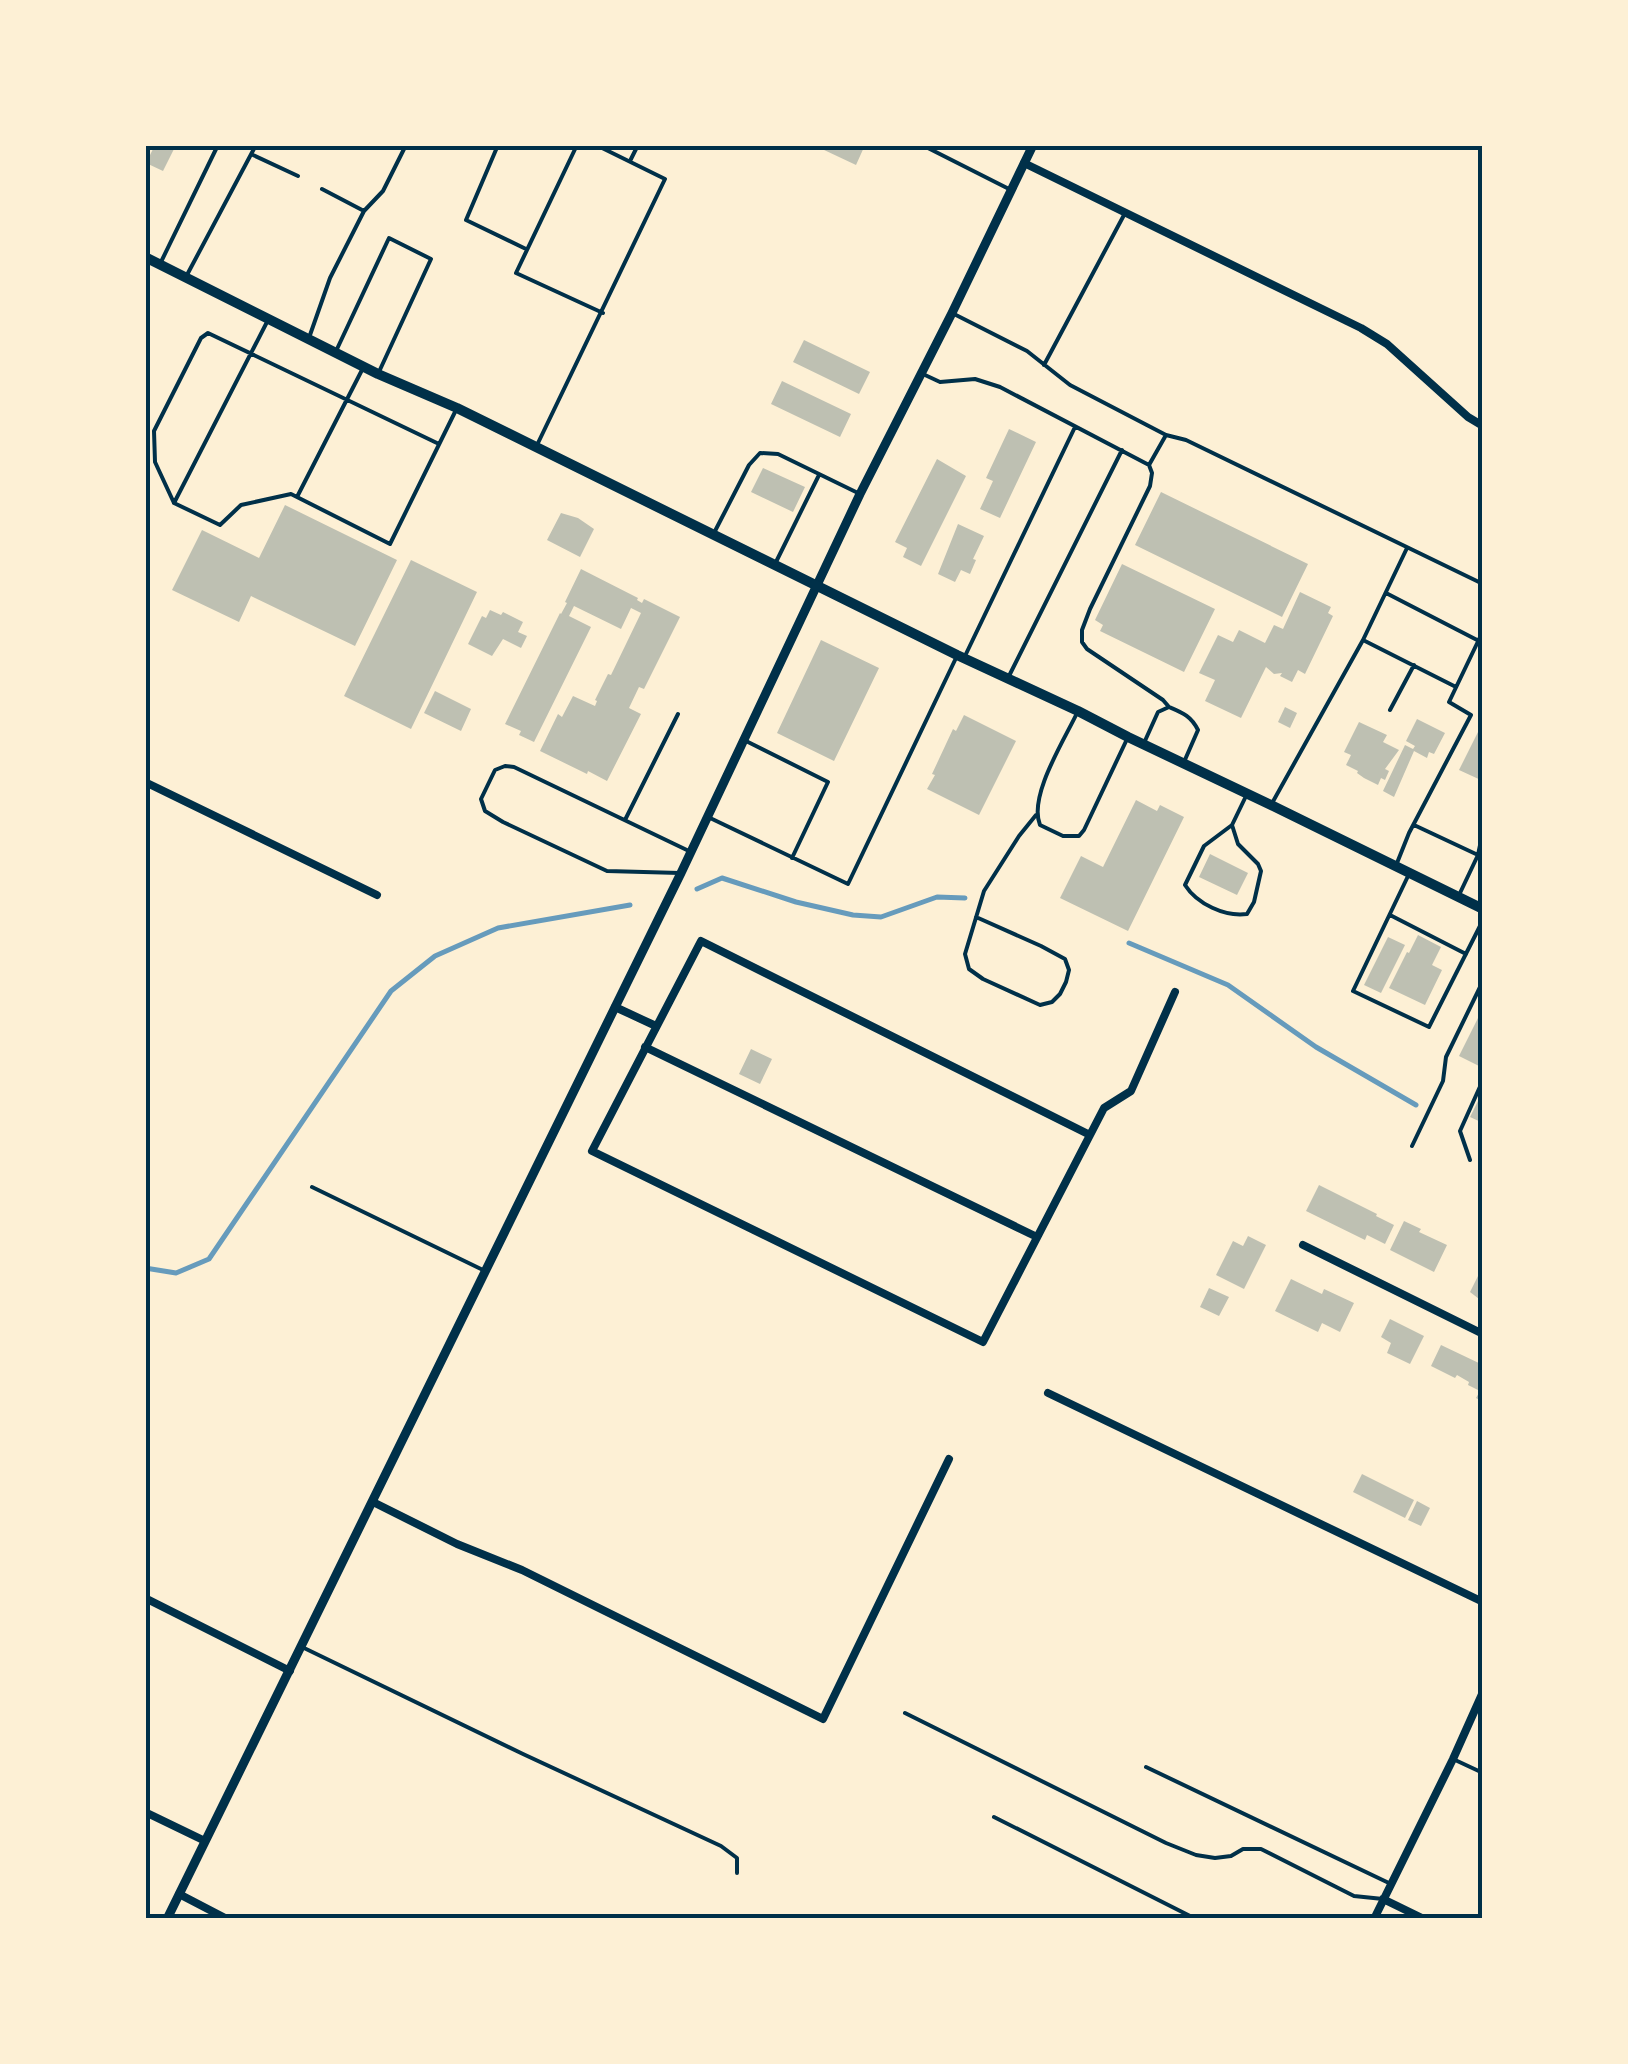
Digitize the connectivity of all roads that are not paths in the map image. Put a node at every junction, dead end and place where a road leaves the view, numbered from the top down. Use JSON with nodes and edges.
{"nodes":[{"id":1,"x":218,"y":145,"type":"edge"},
{"id":2,"x":256,"y":145,"type":"edge"},
{"id":3,"x":406,"y":145,"type":"edge"},
{"id":4,"x":498,"y":145,"type":"edge"},
{"id":5,"x":577,"y":145,"type":"edge"},
{"id":6,"x":596,"y":145,"type":"edge"},
{"id":7,"x":638,"y":145,"type":"edge"},
{"id":8,"x":922,"y":145,"type":"edge"},
{"id":9,"x":1033,"y":145,"type":"edge"},
{"id":10,"x":251,"y":154,"type":"junction"},
{"id":11,"x":630,"y":160,"type":"junction"},
{"id":12,"x":1024,"y":163,"type":"junction"},
{"id":13,"x":298,"y":176,"type":"dead end"},
{"id":14,"x":322,"y":188,"type":"dead end"},
{"id":15,"x":1011,"y":190,"type":"junction"},
{"id":16,"x":364,"y":212,"type":"junction"},
{"id":17,"x":1125,"y":212,"type":"junction"},
{"id":18,"x":526,"y":249,"type":"junction"},
{"id":19,"x":145,"y":257,"type":"edge"},
{"id":20,"x":160,"y":264,"type":"junction"},
{"id":21,"x":186,"y":277,"type":"junction"},
{"id":22,"x":952,"y":312,"type":"junction"},
{"id":23,"x":602,"y":313,"type":"junction"},
{"id":24,"x":268,"y":320,"type":"junction"},
{"id":25,"x":308,"y":339,"type":"junction"},
{"id":26,"x":250,"y":353,"type":"junction"},
{"id":27,"x":336,"y":353,"type":"junction"},
{"id":28,"x":1044,"y":365,"type":"junction"},
{"id":29,"x":364,"y":366,"type":"junction"},
{"id":30,"x":922,"y":373,"type":"junction"},
{"id":31,"x":378,"y":374,"type":"junction"},
{"id":32,"x":347,"y":400,"type":"junction"},
{"id":33,"x":457,"y":408,"type":"junction"},
{"id":34,"x":1075,"y":426,"type":"junction"},
{"id":35,"x":1483,"y":426,"type":"edge"},
{"id":36,"x":1166,"y":435,"type":"junction"},
{"id":37,"x":440,"y":444,"type":"junction"},
{"id":38,"x":536,"y":447,"type":"junction"},
{"id":39,"x":1122,"y":450,"type":"junction"},
{"id":40,"x":1149,"y":465,"type":"junction"},
{"id":41,"x":819,"y":475,"type":"junction"},
{"id":42,"x":860,"y":494,"type":"junction"},
{"id":43,"x":296,"y":497,"type":"junction"},
{"id":44,"x":174,"y":504,"type":"junction"},
{"id":45,"x":714,"y":533,"type":"junction"},
{"id":46,"x":1407,"y":547,"type":"junction"},
{"id":47,"x":775,"y":564,"type":"junction"},
{"id":48,"x":1483,"y":584,"type":"edge"},
{"id":49,"x":819,"y":585,"type":"junction"},
{"id":50,"x":1386,"y":593,"type":"junction"},
{"id":51,"x":1483,"y":631,"type":"edge"},
{"id":52,"x":1363,"y":640,"type":"junction"},
{"id":53,"x":1478,"y":640,"type":"junction"},
{"id":54,"x":961,"y":656,"type":"junction"},
{"id":55,"x":1414,"y":666,"type":"junction"},
{"id":56,"x":1008,"y":678,"type":"junction"},
{"id":57,"x":1456,"y":687,"type":"junction"},
{"id":58,"x":1169,"y":707,"type":"junction"},
{"id":59,"x":1390,"y":710,"type":"dead end"},
{"id":60,"x":1078,"y":711,"type":"junction"},
{"id":61,"x":678,"y":714,"type":"dead end"},
{"id":62,"x":1128,"y":738,"type":"junction"},
{"id":63,"x":744,"y":740,"type":"junction"},
{"id":64,"x":1143,"y":744,"type":"junction"},
{"id":65,"x":1184,"y":762,"type":"junction"},
{"id":66,"x":145,"y":782,"type":"edge"},
{"id":67,"x":1248,"y":794,"type":"junction"},
{"id":68,"x":1271,"y":805,"type":"junction"},
{"id":69,"x":1036,"y":815,"type":"junction"},
{"id":70,"x":708,"y":817,"type":"junction"},
{"id":71,"x":625,"y":820,"type":"junction"},
{"id":72,"x":1413,"y":824,"type":"junction"},
{"id":73,"x":1232,"y":826,"type":"junction"},
{"id":74,"x":1483,"y":832,"type":"edge"},
{"id":75,"x":1482,"y":846,"type":"edge"},
{"id":76,"x":691,"y":852,"type":"junction"},
{"id":77,"x":1478,"y":855,"type":"junction"},
{"id":78,"x":792,"y":858,"type":"junction"},
{"id":79,"x":1395,"y":867,"type":"junction"},
{"id":80,"x":681,"y":873,"type":"junction"},
{"id":81,"x":1410,"y":874,"type":"junction"},
{"id":82,"x":377,"y":895,"type":"dead end"},
{"id":83,"x":1458,"y":897,"type":"junction"},
{"id":84,"x":1483,"y":909,"type":"edge"},
{"id":85,"x":1390,"y":915,"type":"junction"},
{"id":86,"x":976,"y":917,"type":"junction"},
{"id":87,"x":1483,"y":920,"type":"edge"},
{"id":88,"x":1466,"y":954,"type":"junction"},
{"id":89,"x":1483,"y":981,"type":"edge"},
{"id":90,"x":1175,"y":992,"type":"dead end"},
{"id":91,"x":615,"y":1007,"type":"junction"},
{"id":92,"x":656,"y":1026,"type":"junction"},
{"id":93,"x":646,"y":1047,"type":"junction"},
{"id":94,"x":1483,"y":1080,"type":"edge"},
{"id":95,"x":1088,"y":1134,"type":"junction"},
{"id":96,"x":1412,"y":1146,"type":"dead end"},
{"id":97,"x":1470,"y":1160,"type":"dead end"},
{"id":98,"x":312,"y":1187,"type":"dead end"},
{"id":99,"x":1036,"y":1237,"type":"junction"},
{"id":100,"x":1303,"y":1245,"type":"dead end"},
{"id":101,"x":486,"y":1271,"type":"junction"},
{"id":102,"x":1483,"y":1334,"type":"edge"},
{"id":103,"x":1048,"y":1392,"type":"dead end"},
{"id":104,"x":949,"y":1459,"type":"dead end"},
{"id":105,"x":373,"y":1502,"type":"junction"},
{"id":106,"x":145,"y":1598,"type":"edge"},
{"id":107,"x":1483,"y":1602,"type":"edge"},
{"id":108,"x":302,"y":1647,"type":"junction"},
{"id":109,"x":290,"y":1671,"type":"junction"},
{"id":110,"x":1483,"y":1692,"type":"edge"},
{"id":111,"x":905,"y":1712,"type":"dead end"},
{"id":112,"x":1453,"y":1759,"type":"junction"},
{"id":113,"x":1146,"y":1767,"type":"dead end"},
{"id":114,"x":1483,"y":1774,"type":"edge"},
{"id":115,"x":145,"y":1812,"type":"edge"},
{"id":116,"x":994,"y":1817,"type":"dead end"},
{"id":117,"x":205,"y":1841,"type":"junction"},
{"id":118,"x":737,"y":1873,"type":"dead end"},
{"id":119,"x":1391,"y":1884,"type":"junction"},
{"id":120,"x":179,"y":1894,"type":"junction"},
{"id":121,"x":1384,"y":1899,"type":"junction"},
{"id":122,"x":167,"y":1919,"type":"edge"},
{"id":123,"x":228,"y":1919,"type":"edge"},
{"id":124,"x":1196,"y":1919,"type":"edge"},
{"id":125,"x":1374,"y":1919,"type":"edge"},
{"id":126,"x":1424,"y":1919,"type":"edge"}],
"edges":[{"from":1,"to":20,"type":"lane"},
{"from":2,"to":10,"type":"lane"},
{"from":3,"to":16,"type":"lane"},
{"from":4,"to":18,"type":"lane"},
{"from":5,"to":18,"type":"lane"},
{"from":6,"to":11,"type":"lane"},
{"from":7,"to":11,"type":"lane"},
{"from":8,"to":15,"type":"lane"},
{"from":9,"to":12,"type":"street"},
{"from":10,"to":13,"type":"lane"},
{"from":10,"to":21,"type":"lane"},
{"from":11,"to":23,"type":"lane"},
{"from":12,"to":15,"type":"street"},
{"from":12,"to":17,"type":"street"},
{"from":14,"to":16,"type":"lane"},
{"from":15,"to":22,"type":"street"},
{"from":16,"to":25,"type":"lane"},
{"from":17,"to":28,"type":"lane"},
{"from":17,"to":35,"type":"street"},
{"from":18,"to":23,"type":"lane"},
{"from":19,"to":20,"type":"main road"},
{"from":20,"to":21,"type":"main road"},
{"from":21,"to":24,"type":"main road"},
{"from":22,"to":28,"type":"lane"},
{"from":22,"to":30,"type":"street"},
{"from":23,"to":38,"type":"lane"},
{"from":24,"to":25,"type":"main road"},
{"from":24,"to":26,"type":"lane"},
{"from":25,"to":27,"type":"main road"},
{"from":26,"to":32,"type":"lane"},
{"from":26,"to":44,"type":"lane"},
{"from":26,"to":44,"type":"lane"},
{"from":27,"to":29,"type":"main road"},
{"from":27,"to":31,"type":"lane"},
{"from":28,"to":36,"type":"lane"},
{"from":29,"to":31,"type":"main road"},
{"from":29,"to":32,"type":"lane"},
{"from":30,"to":34,"type":"lane"},
{"from":30,"to":42,"type":"street"},
{"from":31,"to":33,"type":"main road"},
{"from":32,"to":37,"type":"lane"},
{"from":32,"to":43,"type":"lane"},
{"from":33,"to":37,"type":"lane"},
{"from":33,"to":38,"type":"main road"},
{"from":34,"to":39,"type":"lane"},
{"from":34,"to":54,"type":"lane"},
{"from":36,"to":40,"type":"lane"},
{"from":36,"to":46,"type":"lane"},
{"from":37,"to":43,"type":"lane"},
{"from":38,"to":45,"type":"main road"},
{"from":39,"to":40,"type":"lane"},
{"from":39,"to":56,"type":"lane"},
{"from":40,"to":58,"type":"lane"},
{"from":41,"to":42,"type":"lane"},
{"from":41,"to":45,"type":"lane"},
{"from":41,"to":47,"type":"lane"},
{"from":42,"to":49,"type":"street"},
{"from":43,"to":44,"type":"lane"},
{"from":45,"to":47,"type":"main road"},
{"from":46,"to":48,"type":"lane"},
{"from":46,"to":50,"type":"lane"},
{"from":47,"to":49,"type":"main road"},
{"from":49,"to":54,"type":"main road"},
{"from":49,"to":63,"type":"street"},
{"from":50,"to":52,"type":"lane"},
{"from":50,"to":53,"type":"lane"},
{"from":51,"to":53,"type":"lane"},
{"from":52,"to":55,"type":"lane"},
{"from":52,"to":68,"type":"lane"},
{"from":53,"to":57,"type":"lane"},
{"from":54,"to":56,"type":"main road"},
{"from":54,"to":78,"type":"lane"},
{"from":55,"to":57,"type":"lane"},
{"from":55,"to":59,"type":"lane"},
{"from":56,"to":60,"type":"main road"},
{"from":57,"to":72,"type":"lane"},
{"from":58,"to":64,"type":"lane"},
{"from":58,"to":65,"type":"lane"},
{"from":60,"to":62,"type":"main road"},
{"from":60,"to":69,"type":"lane"},
{"from":61,"to":71,"type":"lane"},
{"from":62,"to":64,"type":"main road"},
{"from":62,"to":69,"type":"lane"},
{"from":63,"to":70,"type":"street"},
{"from":63,"to":78,"type":"lane"},
{"from":64,"to":65,"type":"main road"},
{"from":65,"to":67,"type":"main road"},
{"from":66,"to":82,"type":"street"},
{"from":67,"to":68,"type":"main road"},
{"from":67,"to":73,"type":"lane"},
{"from":68,"to":79,"type":"main road"},
{"from":69,"to":86,"type":"lane"},
{"from":70,"to":76,"type":"street"},
{"from":70,"to":78,"type":"lane"},
{"from":71,"to":76,"type":"lane"},
{"from":71,"to":80,"type":"lane"},
{"from":72,"to":77,"type":"lane"},
{"from":72,"to":79,"type":"lane"},
{"from":73,"to":73,"type":"lane"},
{"from":74,"to":75,"type":"lane"},
{"from":75,"to":77,"type":"lane"},
{"from":76,"to":80,"type":"street"},
{"from":77,"to":83,"type":"lane"},
{"from":79,"to":81,"type":"main road"},
{"from":80,"to":91,"type":"street"},
{"from":81,"to":83,"type":"main road"},
{"from":81,"to":85,"type":"lane"},
{"from":83,"to":84,"type":"main road"},
{"from":85,"to":88,"type":"lane"},
{"from":85,"to":88,"type":"lane"},
{"from":86,"to":86,"type":"lane"},
{"from":87,"to":88,"type":"lane"},
{"from":89,"to":96,"type":"lane"},
{"from":90,"to":95,"type":"street"},
{"from":91,"to":92,"type":"street"},
{"from":91,"to":101,"type":"street"},
{"from":92,"to":93,"type":"street"},
{"from":92,"to":95,"type":"street"},
{"from":93,"to":99,"type":"street"},
{"from":93,"to":99,"type":"street"},
{"from":94,"to":97,"type":"lane"},
{"from":95,"to":99,"type":"street"},
{"from":98,"to":101,"type":"lane"},
{"from":100,"to":102,"type":"street"},
{"from":101,"to":105,"type":"street"},
{"from":103,"to":107,"type":"street"},
{"from":104,"to":105,"type":"street"},
{"from":105,"to":108,"type":"street"},
{"from":106,"to":109,"type":"street"},
{"from":108,"to":109,"type":"street"},
{"from":108,"to":118,"type":"lane"},
{"from":109,"to":117,"type":"street"},
{"from":110,"to":112,"type":"street"},
{"from":111,"to":121,"type":"lane"},
{"from":112,"to":114,"type":"lane"},
{"from":112,"to":119,"type":"street"},
{"from":113,"to":119,"type":"lane"},
{"from":115,"to":117,"type":"street"},
{"from":116,"to":124,"type":"lane"},
{"from":117,"to":120,"type":"street"},
{"from":119,"to":121,"type":"street"},
{"from":120,"to":122,"type":"street"},
{"from":120,"to":123,"type":"street"},
{"from":121,"to":125,"type":"street"},
{"from":121,"to":126,"type":"street"}]}
